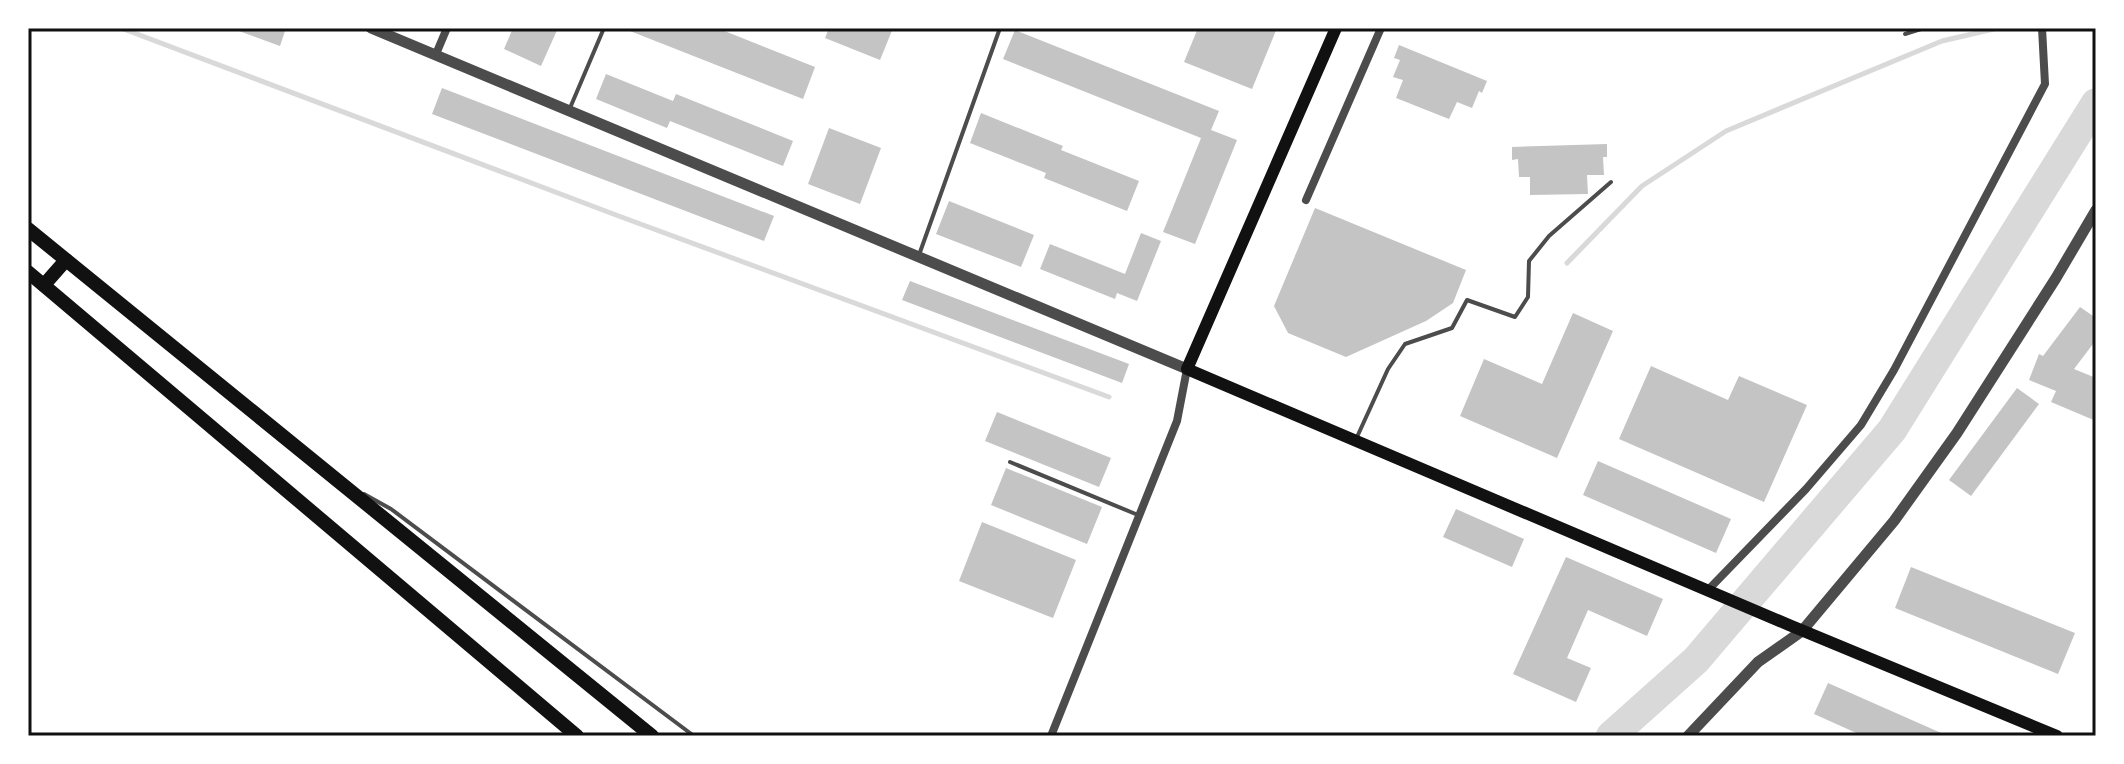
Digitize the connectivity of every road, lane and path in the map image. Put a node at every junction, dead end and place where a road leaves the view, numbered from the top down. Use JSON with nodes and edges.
{"nodes":[{"id":1,"x":371,"y":28,"type":"edge"},
{"id":2,"x":447,"y":28,"type":"edge"},
{"id":3,"x":604,"y":28,"type":"edge"},
{"id":4,"x":1000,"y":28,"type":"edge"},
{"id":5,"x":1336,"y":28,"type":"edge"},
{"id":6,"x":1381,"y":28,"type":"edge"},
{"id":7,"x":1924,"y":28,"type":"edge"},
{"id":8,"x":2042,"y":31,"type":"edge"},
{"id":9,"x":1905,"y":34,"type":"dead end"},
{"id":10,"x":436,"y":54,"type":"junction"},
{"id":11,"x":569,"y":110,"type":"junction"},
{"id":12,"x":1611,"y":182,"type":"dead end"},
{"id":13,"x":1306,"y":200,"type":"dead end"},
{"id":14,"x":2096,"y":210,"type":"edge"},
{"id":15,"x":28,"y":229,"type":"edge"},
{"id":16,"x":918,"y":257,"type":"junction"},
{"id":17,"x":66,"y":260,"type":"junction"},
{"id":18,"x":28,"y":272,"type":"edge"},
{"id":19,"x":44,"y":285,"type":"junction"},
{"id":20,"x":1187,"y":369,"type":"junction"},
{"id":21,"x":1356,"y":439,"type":"junction"},
{"id":22,"x":1010,"y":462,"type":"dead end"},
{"id":23,"x":327,"y":473,"type":"junction"},
{"id":24,"x":1140,"y":516,"type":"junction"},
{"id":25,"x":1713,"y":592,"type":"junction"},
{"id":26,"x":1802,"y":631,"type":"junction"},
{"id":27,"x":577,"y":736,"type":"edge"},
{"id":28,"x":652,"y":736,"type":"edge"},
{"id":29,"x":694,"y":736,"type":"edge"},
{"id":30,"x":1051,"y":736,"type":"edge"},
{"id":31,"x":1688,"y":736,"type":"edge"},
{"id":32,"x":2057,"y":736,"type":"edge"}],
"edges":[{"from":1,"to":10,"type":"street"},
{"from":2,"to":10,"type":"street"},
{"from":3,"to":11,"type":"lane"},
{"from":4,"to":16,"type":"lane"},
{"from":5,"to":20,"type":"main road"},
{"from":6,"to":13,"type":"street"},
{"from":7,"to":9,"type":"lane"},
{"from":8,"to":25,"type":"street"},
{"from":10,"to":11,"type":"street"},
{"from":11,"to":16,"type":"street"},
{"from":12,"to":21,"type":"lane"},
{"from":14,"to":26,"type":"street"},
{"from":15,"to":17,"type":"main road"},
{"from":16,"to":20,"type":"street"},
{"from":17,"to":19,"type":"main road"},
{"from":17,"to":23,"type":"main road"},
{"from":18,"to":19,"type":"main road"},
{"from":19,"to":27,"type":"main road"},
{"from":20,"to":21,"type":"main road"},
{"from":20,"to":24,"type":"street"},
{"from":21,"to":25,"type":"main road"},
{"from":22,"to":24,"type":"lane"},
{"from":23,"to":28,"type":"main road"},
{"from":23,"to":29,"type":"lane"},
{"from":24,"to":30,"type":"street"},
{"from":25,"to":26,"type":"main road"},
{"from":26,"to":31,"type":"street"},
{"from":26,"to":32,"type":"main road"}]}
